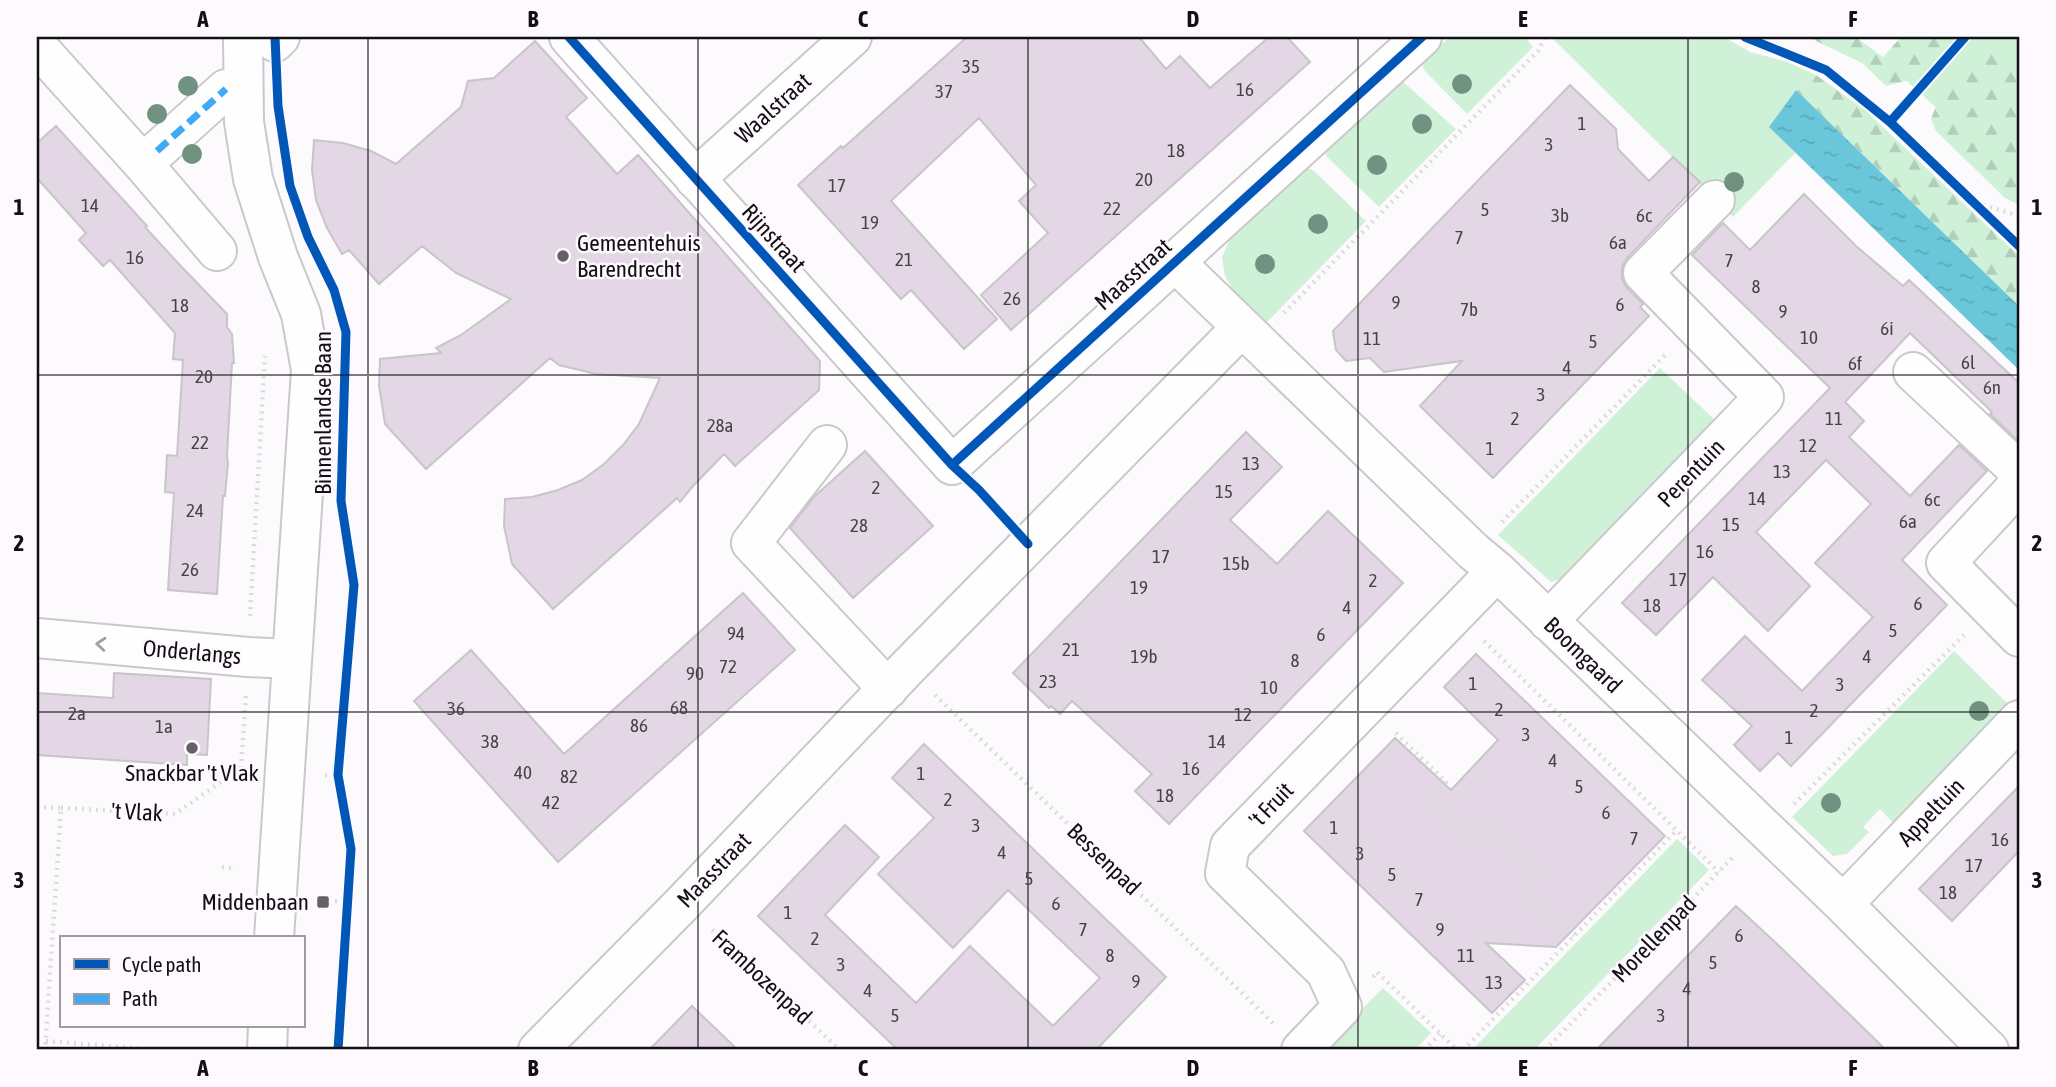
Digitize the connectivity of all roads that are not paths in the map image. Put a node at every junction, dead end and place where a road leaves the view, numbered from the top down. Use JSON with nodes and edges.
{"nodes":[{"id":1,"x":569,"y":37,"type":"edge"},
{"id":2,"x":852,"y":37,"type":"edge"},
{"id":3,"x":1422,"y":37,"type":"edge"},
{"id":4,"x":266,"y":38,"type":"edge"},
{"id":5,"x":37,"y":46,"type":"edge"},
{"id":6,"x":226,"y":89,"type":"dead end"},
{"id":7,"x":157,"y":151,"type":"dead end"},
{"id":8,"x":695,"y":179,"type":"junction"},
{"id":9,"x":1715,"y":200,"type":"dead end"},
{"id":10,"x":217,"y":251,"type":"dead end"},
{"id":11,"x":1175,"y":262,"type":"junction"},
{"id":12,"x":1250,"y":334,"type":"junction"},
{"id":13,"x":1913,"y":372,"type":"dead end"},
{"id":14,"x":827,"y":445,"type":"dead end"},
{"id":15,"x":952,"y":465,"type":"joint"},
{"id":16,"x":2019,"y":471,"type":"edge"},
{"id":17,"x":2019,"y":484,"type":"edge"},
{"id":18,"x":1485,"y":561,"type":"junction"},
{"id":19,"x":1548,"y":621,"type":"junction"},
{"id":20,"x":37,"y":638,"type":"edge"},
{"id":21,"x":2019,"y":638,"type":"edge"},
{"id":22,"x":291,"y":659,"type":"junction"},
{"id":23,"x":898,"y":678,"type":"junction"},
{"id":24,"x":2019,"y":720,"type":"edge"},
{"id":25,"x":1843,"y":904,"type":"junction"},
{"id":26,"x":274,"y":936,"type":"edge"},
{"id":27,"x":268,"y":1028,"type":"edge"},
{"id":28,"x":267,"y":1050,"type":"edge"},
{"id":29,"x":538,"y":1050,"type":"edge"},
{"id":30,"x":1301,"y":1050,"type":"edge"},
{"id":31,"x":1989,"y":1050,"type":"edge"}],
"edges":[{"from":1,"to":8,"type":"street","name":"Rijnstraat"},
{"from":2,"to":8,"type":"street","name":"Waalstraat"},
{"from":3,"to":11,"type":"street","name":"Maasstraat"},
{"from":4,"to":22,"type":"street","name":"Binnenlandse Baan"},
{"from":5,"to":10,"type":"street"},
{"from":6,"to":7,"type":"street"},
{"from":8,"to":15,"type":"street","name":"Rijnstraat"},
{"from":9,"to":19,"type":"street","name":"Perentuin"},
{"from":11,"to":12,"type":"street","name":"Boomgaard"},
{"from":11,"to":15,"type":"street","name":"Maasstraat"},
{"from":12,"to":18,"type":"street","name":"Boomgaard"},
{"from":12,"to":23,"type":"street","name":"Maasstraat"},
{"from":13,"to":16,"type":"street"},
{"from":14,"to":23,"type":"street"},
{"from":17,"to":21,"type":"street"},
{"from":18,"to":19,"type":"street","name":"Boomgaard"},
{"from":18,"to":30,"type":"street","name":"'t Fruit"},
{"from":19,"to":25,"type":"street","name":"Boomgaard"},
{"from":22,"to":20,"type":"street","name":"Onderlangs","one_way":true},
{"from":22,"to":26,"type":"street","name":"Binnenlandse Baan"},
{"from":23,"to":29,"type":"street","name":"Maasstraat"},
{"from":24,"to":25,"type":"street","name":"Appeltuin"},
{"from":25,"to":31,"type":"street","name":"Boomgaard"},
{"from":27,"to":28,"type":"street"}]}
